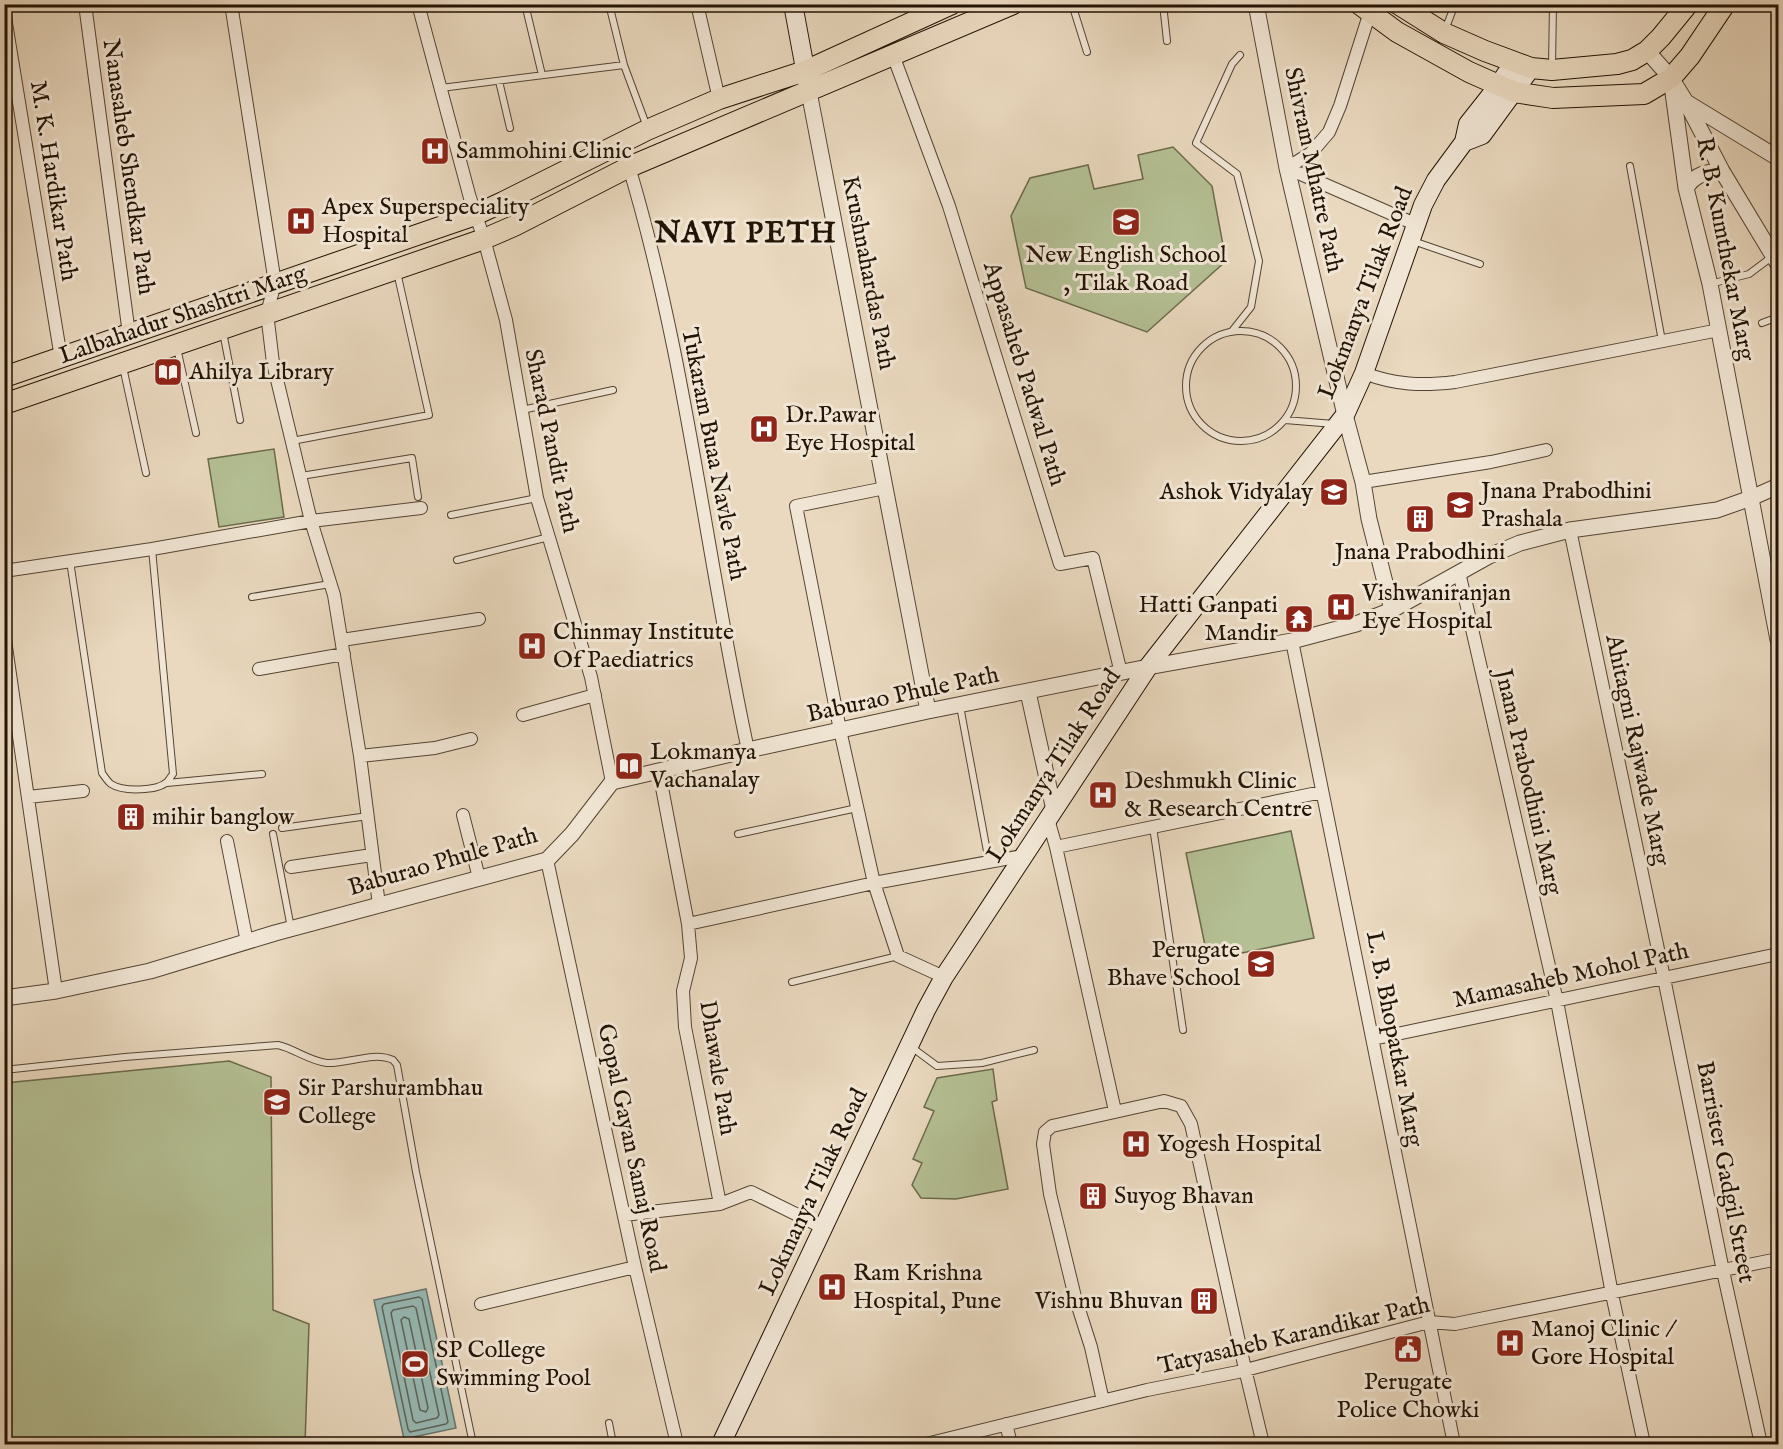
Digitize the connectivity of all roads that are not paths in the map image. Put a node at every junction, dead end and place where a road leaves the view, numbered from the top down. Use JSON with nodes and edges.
{"nodes":[{"id":1,"x":85,"y":4,"type":"edge"},
{"id":2,"x":231,"y":4,"type":"edge"},
{"id":3,"x":418,"y":4,"type":"edge"},
{"id":4,"x":525,"y":4,"type":"edge"},
{"id":5,"x":609,"y":4,"type":"edge"},
{"id":6,"x":697,"y":4,"type":"edge"},
{"id":7,"x":793,"y":4,"type":"edge"},
{"id":8,"x":952,"y":4,"type":"edge"},
{"id":9,"x":1013,"y":4,"type":"edge"},
{"id":10,"x":1072,"y":4,"type":"edge"},
{"id":11,"x":1163,"y":4,"type":"edge"},
{"id":12,"x":1256,"y":4,"type":"edge"},
{"id":13,"x":1455,"y":4,"type":"edge"},
{"id":14,"x":1553,"y":4,"type":"edge"},
{"id":15,"x":1688,"y":4,"type":"edge"},
{"id":16,"x":1725,"y":4,"type":"edge"},
{"id":17,"x":1407,"y":7,"type":"edge"},
{"id":18,"x":1365,"y":8,"type":"edge"},
{"id":19,"x":4,"y":11,"type":"edge"},
{"id":20,"x":1444,"y":33,"type":"junction"},
{"id":21,"x":1167,"y":41,"type":"dead end"},
{"id":22,"x":1647,"y":51,"type":"junction"},
{"id":23,"x":1087,"y":52,"type":"dead end"},
{"id":24,"x":892,"y":55,"type":"junction"},
{"id":25,"x":1240,"y":55,"type":"dead end"},
{"id":26,"x":624,"y":65,"type":"junction"},
{"id":27,"x":1523,"y":65,"type":"junction"},
{"id":28,"x":1552,"y":70,"type":"junction"},
{"id":29,"x":805,"y":71,"type":"junction"},
{"id":30,"x":542,"y":75,"type":"junction"},
{"id":31,"x":1671,"y":78,"type":"junction"},
{"id":32,"x":499,"y":81,"type":"junction"},
{"id":33,"x":441,"y":88,"type":"junction"},
{"id":34,"x":1506,"y":89,"type":"junction"},
{"id":35,"x":809,"y":92,"type":"junction"},
{"id":36,"x":719,"y":99,"type":"junction"},
{"id":37,"x":1686,"y":102,"type":"junction"},
{"id":38,"x":510,"y":128,"type":"dead end"},
{"id":39,"x":648,"y":130,"type":"junction"},
{"id":40,"x":1779,"y":158,"type":"edge"},
{"id":41,"x":1630,"y":166,"type":"dead end"},
{"id":42,"x":629,"y":167,"type":"junction"},
{"id":43,"x":1287,"y":168,"type":"junction"},
{"id":44,"x":1722,"y":171,"type":"junction"},
{"id":45,"x":1686,"y":188,"type":"junction"},
{"id":46,"x":475,"y":214,"type":"junction"},
{"id":47,"x":1412,"y":232,"type":"junction"},
{"id":48,"x":484,"y":239,"type":"junction"},
{"id":49,"x":1776,"y":260,"type":"edge"},
{"id":50,"x":1480,"y":264,"type":"dead end"},
{"id":51,"x":397,"y":269,"type":"junction"},
{"id":52,"x":275,"y":283,"type":"junction"},
{"id":53,"x":1710,"y":284,"type":"junction"},
{"id":54,"x":267,"y":313,"type":"junction"},
{"id":55,"x":1779,"y":317,"type":"edge"},
{"id":56,"x":1762,"y":323,"type":"dead end"},
{"id":57,"x":223,"y":328,"type":"junction"},
{"id":58,"x":1719,"y":330,"type":"junction"},
{"id":59,"x":1232,"y":331,"type":"junction"},
{"id":60,"x":129,"y":334,"type":"junction"},
{"id":61,"x":1662,"y":341,"type":"junction"},
{"id":62,"x":176,"y":345,"type":"junction"},
{"id":63,"x":61,"y":358,"type":"junction"},
{"id":64,"x":123,"y":363,"type":"junction"},
{"id":65,"x":1364,"y":373,"type":"junction"},
{"id":66,"x":4,"y":378,"type":"edge"},
{"id":67,"x":613,"y":390,"type":"dead end"},
{"id":68,"x":4,"y":404,"type":"edge"},
{"id":69,"x":521,"y":410,"type":"junction"},
{"id":70,"x":240,"y":420,"type":"dead end"},
{"id":71,"x":1285,"y":420,"type":"junction"},
{"id":72,"x":1341,"y":420,"type":"junction"},
{"id":73,"x":196,"y":433,"type":"dead end"},
{"id":74,"x":292,"y":441,"type":"junction"},
{"id":75,"x":1546,"y":450,"type":"dead end"},
{"id":76,"x":146,"y":473,"type":"dead end"},
{"id":77,"x":299,"y":477,"type":"junction"},
{"id":78,"x":1363,"y":482,"type":"junction"},
{"id":79,"x":1779,"y":486,"type":"edge"},
{"id":80,"x":885,"y":488,"type":"junction"},
{"id":81,"x":537,"y":498,"type":"junction"},
{"id":82,"x":1751,"y":498,"type":"junction"},
{"id":83,"x":420,"y":503,"type":"joint"},
{"id":84,"x":451,"y":515,"type":"dead end"},
{"id":85,"x":311,"y":521,"type":"junction"},
{"id":86,"x":1570,"y":530,"type":"junction"},
{"id":87,"x":549,"y":537,"type":"junction"},
{"id":88,"x":152,"y":549,"type":"junction"},
{"id":89,"x":457,"y":560,"type":"dead end"},
{"id":90,"x":70,"y":561,"type":"junction"},
{"id":91,"x":4,"y":571,"type":"edge"},
{"id":92,"x":1459,"y":572,"type":"junction"},
{"id":93,"x":331,"y":584,"type":"junction"},
{"id":94,"x":252,"y":597,"type":"dead end"},
{"id":95,"x":1392,"y":610,"type":"junction"},
{"id":96,"x":479,"y":619,"type":"dead end"},
{"id":97,"x":4,"y":633,"type":"edge"},
{"id":98,"x":1779,"y":639,"type":"edge"},
{"id":99,"x":342,"y":640,"type":"junction"},
{"id":100,"x":1292,"y":641,"type":"junction"},
{"id":101,"x":344,"y":654,"type":"junction"},
{"id":102,"x":1148,"y":667,"type":"junction"},
{"id":103,"x":259,"y":669,"type":"dead end"},
{"id":104,"x":1121,"y":673,"type":"junction"},
{"id":105,"x":1029,"y":692,"type":"junction"},
{"id":106,"x":595,"y":695,"type":"junction"},
{"id":107,"x":960,"y":706,"type":"junction"},
{"id":108,"x":928,"y":711,"type":"junction"},
{"id":109,"x":523,"y":715,"type":"dead end"},
{"id":110,"x":840,"y":730,"type":"junction"},
{"id":111,"x":471,"y":739,"type":"dead end"},
{"id":112,"x":748,"y":750,"type":"junction"},
{"id":113,"x":360,"y":756,"type":"junction"},
{"id":114,"x":658,"y":772,"type":"junction"},
{"id":115,"x":262,"y":774,"type":"dead end"},
{"id":116,"x":612,"y":782,"type":"junction"},
{"id":117,"x":167,"y":783,"type":"junction"},
{"id":118,"x":83,"y":791,"type":"dead end"},
{"id":119,"x":1322,"y":792,"type":"junction"},
{"id":120,"x":28,"y":797,"type":"junction"},
{"id":121,"x":858,"y":808,"type":"junction"},
{"id":122,"x":1051,"y":814,"type":"junction"},
{"id":123,"x":463,"y":815,"type":"dead end"},
{"id":124,"x":368,"y":816,"type":"junction"},
{"id":125,"x":1153,"y":827,"type":"junction"},
{"id":126,"x":282,"y":828,"type":"dead end"},
{"id":127,"x":273,"y":834,"type":"dead end"},
{"id":128,"x":738,"y":834,"type":"dead end"},
{"id":129,"x":227,"y":841,"type":"dead end"},
{"id":130,"x":1056,"y":848,"type":"junction"},
{"id":131,"x":372,"y":855,"type":"junction"},
{"id":132,"x":1022,"y":856,"type":"junction"},
{"id":133,"x":548,"y":860,"type":"junction"},
{"id":134,"x":989,"y":862,"type":"junction"},
{"id":135,"x":291,"y":867,"type":"dead end"},
{"id":136,"x":479,"y":878,"type":"junction"},
{"id":137,"x":874,"y":884,"type":"junction"},
{"id":138,"x":379,"y":905,"type":"junction"},
{"id":139,"x":688,"y":924,"type":"junction"},
{"id":140,"x":291,"y":928,"type":"junction"},
{"id":141,"x":247,"y":942,"type":"junction"},
{"id":142,"x":1779,"y":954,"type":"edge"},
{"id":143,"x":898,"y":956,"type":"junction"},
{"id":144,"x":945,"y":977,"type":"junction"},
{"id":145,"x":1664,"y":978,"type":"junction"},
{"id":146,"x":792,"y":982,"type":"dead end"},
{"id":147,"x":56,"y":991,"type":"junction"},
{"id":148,"x":4,"y":998,"type":"edge"},
{"id":149,"x":1557,"y":1001,"type":"junction"},
{"id":150,"x":1183,"y":1030,"type":"dead end"},
{"id":151,"x":1373,"y":1039,"type":"junction"},
{"id":152,"x":909,"y":1046,"type":"junction"},
{"id":153,"x":1034,"y":1050,"type":"dead end"},
{"id":154,"x":4,"y":1070,"type":"edge"},
{"id":155,"x":1115,"y":1111,"type":"junction"},
{"id":156,"x":720,"y":1204,"type":"junction"},
{"id":157,"x":624,"y":1215,"type":"junction"},
{"id":158,"x":824,"y":1228,"type":"junction"},
{"id":159,"x":1779,"y":1259,"type":"edge"},
{"id":160,"x":635,"y":1267,"type":"junction"},
{"id":161,"x":1723,"y":1271,"type":"junction"},
{"id":162,"x":1612,"y":1294,"type":"junction"},
{"id":163,"x":481,"y":1304,"type":"dead end"},
{"id":164,"x":1429,"y":1322,"type":"junction"},
{"id":165,"x":1245,"y":1369,"type":"junction"},
{"id":166,"x":1103,"y":1401,"type":"junction"},
{"id":167,"x":609,"y":1423,"type":"dead end"},
{"id":168,"x":1006,"y":1424,"type":"junction"},
{"id":169,"x":473,"y":1444,"type":"edge"},
{"id":170,"x":613,"y":1444,"type":"edge"},
{"id":171,"x":676,"y":1444,"type":"edge"},
{"id":172,"x":721,"y":1444,"type":"edge"},
{"id":173,"x":926,"y":1444,"type":"edge"},
{"id":174,"x":1011,"y":1444,"type":"edge"},
{"id":175,"x":1263,"y":1444,"type":"edge"},
{"id":176,"x":1454,"y":1444,"type":"edge"},
{"id":177,"x":1644,"y":1444,"type":"edge"},
{"id":178,"x":1761,"y":1444,"type":"edge"}],
"edges":[{"from":1,"to":60,"type":"street","name":"Nanasaheb Shendkar Path"},
{"from":2,"to":52,"type":"street"},
{"from":3,"to":33,"type":"street","name":"Sharad Pandit Path"},
{"from":4,"to":30,"type":"lane"},
{"from":5,"to":26,"type":"lane"},
{"from":6,"to":36,"type":"street"},
{"from":7,"to":29,"type":"main road"},
{"from":8,"to":29,"type":"main road","name":"Lalbahadur Shashtri Marg"},
{"from":9,"to":24,"type":"main road","name":"Lalbahadur Shashtri Marg"},
{"from":10,"to":23,"type":"lane"},
{"from":11,"to":21,"type":"lane"},
{"from":12,"to":43,"type":"street","name":"Shivram Mhatre Path"},
{"from":13,"to":20,"type":"lane"},
{"from":14,"to":28,"type":"lane"},
{"from":15,"to":22,"type":"main road"},
{"from":16,"to":31,"type":"main road"},
{"from":17,"to":20,"type":"main road"},
{"from":18,"to":34,"type":"main road"},
{"from":18,"to":43,"type":"street"},
{"from":19,"to":63,"type":"street","name":"M. K. Hardikar Path"},
{"from":20,"to":27,"type":"main road"},
{"from":22,"to":28,"type":"main road"},
{"from":22,"to":31,"type":"street"},
{"from":24,"to":35,"type":"main road","name":"Lalbahadur Shashtri Marg"},
{"from":24,"to":104,"type":"street","name":"Appasaheb Padwal Path"},
{"from":25,"to":59,"type":"lane"},
{"from":26,"to":30,"type":"lane"},
{"from":26,"to":39,"type":"lane"},
{"from":27,"to":28,"type":"main road"},
{"from":27,"to":34,"type":"main road"},
{"from":29,"to":35,"type":"main road"},
{"from":29,"to":36,"type":"main road","name":"Lalbahadur Shashtri Marg"},
{"from":30,"to":32,"type":"lane"},
{"from":31,"to":34,"type":"main road"},
{"from":31,"to":37,"type":"street"},
{"from":31,"to":45,"type":"street","name":"R. B. Kumthekar Marg"},
{"from":32,"to":33,"type":"lane"},
{"from":32,"to":38,"type":"lane"},
{"from":33,"to":46,"type":"street","name":"Sharad Pandit Path"},
{"from":34,"to":47,"type":"main road","name":"Lokmanya Tilak Road"},
{"from":35,"to":42,"type":"main road","name":"Lalbahadur Shashtri Marg"},
{"from":35,"to":80,"type":"street","name":"Krushnahardas Path"},
{"from":36,"to":39,"type":"main road","name":"Lalbahadur Shashtri Marg"},
{"from":37,"to":40,"type":"street"},
{"from":37,"to":44,"type":"street"},
{"from":39,"to":46,"type":"main road","name":"Lalbahadur Shashtri Marg"},
{"from":41,"to":61,"type":"lane"},
{"from":42,"to":48,"type":"main road","name":"Lalbahadur Shashtri Marg"},
{"from":42,"to":112,"type":"street","name":"Tukaram Buaa Navle Path"},
{"from":43,"to":47,"type":"street"},
{"from":43,"to":72,"type":"street","name":"Shivram Mhatre Path"},
{"from":44,"to":45,"type":"street"},
{"from":44,"to":49,"type":"street"},
{"from":45,"to":53,"type":"street","name":"R. B. Kumthekar Marg"},
{"from":46,"to":48,"type":"street","name":"Sharad Pandit Path"},
{"from":46,"to":52,"type":"main road","name":"Lalbahadur Shashtri Marg"},
{"from":47,"to":50,"type":"lane"},
{"from":47,"to":65,"type":"main road","name":"Lokmanya Tilak Road"},
{"from":48,"to":51,"type":"main road","name":"Lalbahadur Shashtri Marg"},
{"from":48,"to":69,"type":"street","name":"Sharad Pandit Path"},
{"from":49,"to":53,"type":"lane"},
{"from":51,"to":54,"type":"main road","name":"Lalbahadur Shashtri Marg"},
{"from":51,"to":74,"type":"lane"},
{"from":52,"to":54,"type":"street"},
{"from":52,"to":60,"type":"main road","name":"Lalbahadur Shashtri Marg"},
{"from":53,"to":58,"type":"street","name":"R. B. Kumthekar Marg"},
{"from":54,"to":57,"type":"main road","name":"Lalbahadur Shashtri Marg"},
{"from":54,"to":74,"type":"street"},
{"from":55,"to":56,"type":"lane"},
{"from":57,"to":62,"type":"main road","name":"Lalbahadur Shashtri Marg"},
{"from":57,"to":70,"type":"lane"},
{"from":58,"to":61,"type":"street"},
{"from":58,"to":82,"type":"street","name":"R. B. Kumthekar Marg"},
{"from":59,"to":71,"type":"lane"},
{"from":59,"to":71,"type":"lane"},
{"from":60,"to":63,"type":"main road","name":"Lalbahadur Shashtri Marg"},
{"from":61,"to":65,"type":"street"},
{"from":62,"to":64,"type":"main road","name":"Lalbahadur Shashtri Marg"},
{"from":62,"to":73,"type":"lane"},
{"from":63,"to":66,"type":"main road","name":"Lalbahadur Shashtri Marg"},
{"from":64,"to":68,"type":"main road","name":"Lalbahadur Shashtri Marg"},
{"from":64,"to":76,"type":"lane"},
{"from":65,"to":72,"type":"main road","name":"Lokmanya Tilak Road"},
{"from":67,"to":69,"type":"lane"},
{"from":69,"to":81,"type":"street","name":"Sharad Pandit Path"},
{"from":71,"to":72,"type":"lane"},
{"from":72,"to":78,"type":"street","name":"Shivram Mhatre Path"},
{"from":72,"to":102,"type":"main road","name":"Lokmanya Tilak Road"},
{"from":74,"to":77,"type":"street"},
{"from":75,"to":78,"type":"street"},
{"from":77,"to":83,"type":"lane"},
{"from":77,"to":85,"type":"street"},
{"from":78,"to":95,"type":"street","name":"Shivram Mhatre Path"},
{"from":79,"to":82,"type":"street","name":"Baburao Phule Path"},
{"from":80,"to":108,"type":"street","name":"Krushnahardas Path"},
{"from":80,"to":110,"type":"street"},
{"from":81,"to":84,"type":"lane"},
{"from":81,"to":87,"type":"street","name":"Sharad Pandit Path"},
{"from":82,"to":86,"type":"street","name":"Baburao Phule Path"},
{"from":82,"to":98,"type":"street","name":"R. B. Kumthekar Marg"},
{"from":83,"to":85,"type":"street"},
{"from":85,"to":88,"type":"street"},
{"from":85,"to":93,"type":"street"},
{"from":86,"to":92,"type":"street","name":"Baburao Phule Path"},
{"from":86,"to":145,"type":"street","name":"Ahitagni Rajwade Marg"},
{"from":87,"to":89,"type":"lane"},
{"from":87,"to":106,"type":"street","name":"Sharad Pandit Path"},
{"from":88,"to":90,"type":"street"},
{"from":88,"to":117,"type":"lane"},
{"from":90,"to":91,"type":"street"},
{"from":90,"to":117,"type":"lane"},
{"from":92,"to":95,"type":"street","name":"Baburao Phule Path"},
{"from":92,"to":149,"type":"street","name":"Jnana Prabodhini Marg"},
{"from":93,"to":94,"type":"lane"},
{"from":93,"to":99,"type":"street"},
{"from":95,"to":100,"type":"street","name":"Baburao Phule Path"},
{"from":96,"to":99,"type":"street"},
{"from":97,"to":120,"type":"street"},
{"from":99,"to":101,"type":"street"},
{"from":100,"to":102,"type":"street","name":"Baburao Phule Path"},
{"from":100,"to":119,"type":"street","name":"L. B. Bhopatkar Marg"},
{"from":101,"to":103,"type":"street"},
{"from":101,"to":113,"type":"street"},
{"from":102,"to":104,"type":"street","name":"Baburao Phule Path"},
{"from":102,"to":122,"type":"main road","name":"Lokmanya Tilak Road"},
{"from":104,"to":105,"type":"street","name":"Baburao Phule Path"},
{"from":105,"to":107,"type":"street","name":"Baburao Phule Path"},
{"from":105,"to":122,"type":"street"},
{"from":106,"to":109,"type":"street"},
{"from":106,"to":116,"type":"street","name":"Sharad Pandit Path"},
{"from":107,"to":108,"type":"street","name":"Baburao Phule Path"},
{"from":107,"to":134,"type":"lane"},
{"from":108,"to":110,"type":"street","name":"Baburao Phule Path"},
{"from":110,"to":112,"type":"street","name":"Baburao Phule Path"},
{"from":110,"to":121,"type":"street"},
{"from":111,"to":113,"type":"street"},
{"from":112,"to":114,"type":"street","name":"Baburao Phule Path"},
{"from":113,"to":124,"type":"street"},
{"from":114,"to":116,"type":"street","name":"Baburao Phule Path"},
{"from":114,"to":139,"type":"street","name":"Dhawale Path"},
{"from":115,"to":117,"type":"lane"},
{"from":116,"to":133,"type":"street","name":"Baburao Phule Path"},
{"from":118,"to":120,"type":"street"},
{"from":119,"to":125,"type":"street"},
{"from":119,"to":151,"type":"street","name":"L. B. Bhopatkar Marg"},
{"from":120,"to":147,"type":"street"},
{"from":121,"to":128,"type":"lane"},
{"from":121,"to":137,"type":"street"},
{"from":122,"to":130,"type":"street"},
{"from":122,"to":132,"type":"main road","name":"Lokmanya Tilak Road"},
{"from":123,"to":136,"type":"street"},
{"from":124,"to":126,"type":"lane"},
{"from":124,"to":131,"type":"street"},
{"from":125,"to":130,"type":"street"},
{"from":125,"to":150,"type":"lane"},
{"from":127,"to":140,"type":"lane"},
{"from":129,"to":141,"type":"street"},
{"from":130,"to":155,"type":"street"},
{"from":131,"to":135,"type":"street"},
{"from":131,"to":138,"type":"street"},
{"from":132,"to":134,"type":"street"},
{"from":132,"to":144,"type":"main road","name":"Lokmanya Tilak Road"},
{"from":133,"to":136,"type":"street","name":"Baburao Phule Path"},
{"from":133,"to":157,"type":"street","name":"Gopal Gayan Samaj Road"},
{"from":134,"to":137,"type":"street"},
{"from":136,"to":138,"type":"street","name":"Baburao Phule Path"},
{"from":137,"to":139,"type":"street"},
{"from":137,"to":143,"type":"street"},
{"from":138,"to":140,"type":"street","name":"Baburao Phule Path"},
{"from":139,"to":156,"type":"street","name":"Dhawale Path"},
{"from":140,"to":141,"type":"street","name":"Baburao Phule Path"},
{"from":141,"to":147,"type":"street","name":"Baburao Phule Path"},
{"from":142,"to":145,"type":"street","name":"Mamasaheb Mohol Path"},
{"from":143,"to":144,"type":"street"},
{"from":143,"to":146,"type":"lane"},
{"from":144,"to":152,"type":"main road","name":"Lokmanya Tilak Road"},
{"from":145,"to":149,"type":"street","name":"Mamasaheb Mohol Path"},
{"from":145,"to":161,"type":"street","name":"Barrister Gadgil Street"},
{"from":147,"to":148,"type":"street","name":"Baburao Phule Path"},
{"from":149,"to":151,"type":"street","name":"Mamasaheb Mohol Path"},
{"from":149,"to":162,"type":"street","name":"Jnana Prabodhini Marg"},
{"from":151,"to":164,"type":"street","name":"L. B. Bhopatkar Marg"},
{"from":152,"to":153,"type":"lane"},
{"from":152,"to":158,"type":"main road","name":"Lokmanya Tilak Road"},
{"from":154,"to":169,"type":"lane"},
{"from":155,"to":165,"type":"street"},
{"from":155,"to":166,"type":"street"},
{"from":156,"to":157,"type":"street"},
{"from":156,"to":158,"type":"street"},
{"from":157,"to":160,"type":"street","name":"Gopal Gayan Samaj Road"},
{"from":158,"to":172,"type":"main road","name":"Lokmanya Tilak Road"},
{"from":159,"to":161,"type":"street","name":"Tatyasaheb Karandikar Path"},
{"from":160,"to":163,"type":"street"},
{"from":160,"to":171,"type":"street","name":"Gopal Gayan Samaj Road"},
{"from":161,"to":162,"type":"street","name":"Tatyasaheb Karandikar Path"},
{"from":161,"to":178,"type":"street","name":"Barrister Gadgil Street"},
{"from":162,"to":164,"type":"street","name":"Tatyasaheb Karandikar Path"},
{"from":162,"to":177,"type":"street","name":"Jnana Prabodhini Marg"},
{"from":164,"to":165,"type":"street","name":"Tatyasaheb Karandikar Path"},
{"from":164,"to":176,"type":"street","name":"L. B. Bhopatkar Marg"},
{"from":165,"to":166,"type":"street","name":"Tatyasaheb Karandikar Path"},
{"from":165,"to":175,"type":"street"},
{"from":166,"to":168,"type":"street","name":"Tatyasaheb Karandikar Path"},
{"from":167,"to":170,"type":"lane"},
{"from":168,"to":173,"type":"street","name":"Tatyasaheb Karandikar Path"},
{"from":168,"to":174,"type":"street"}]}
